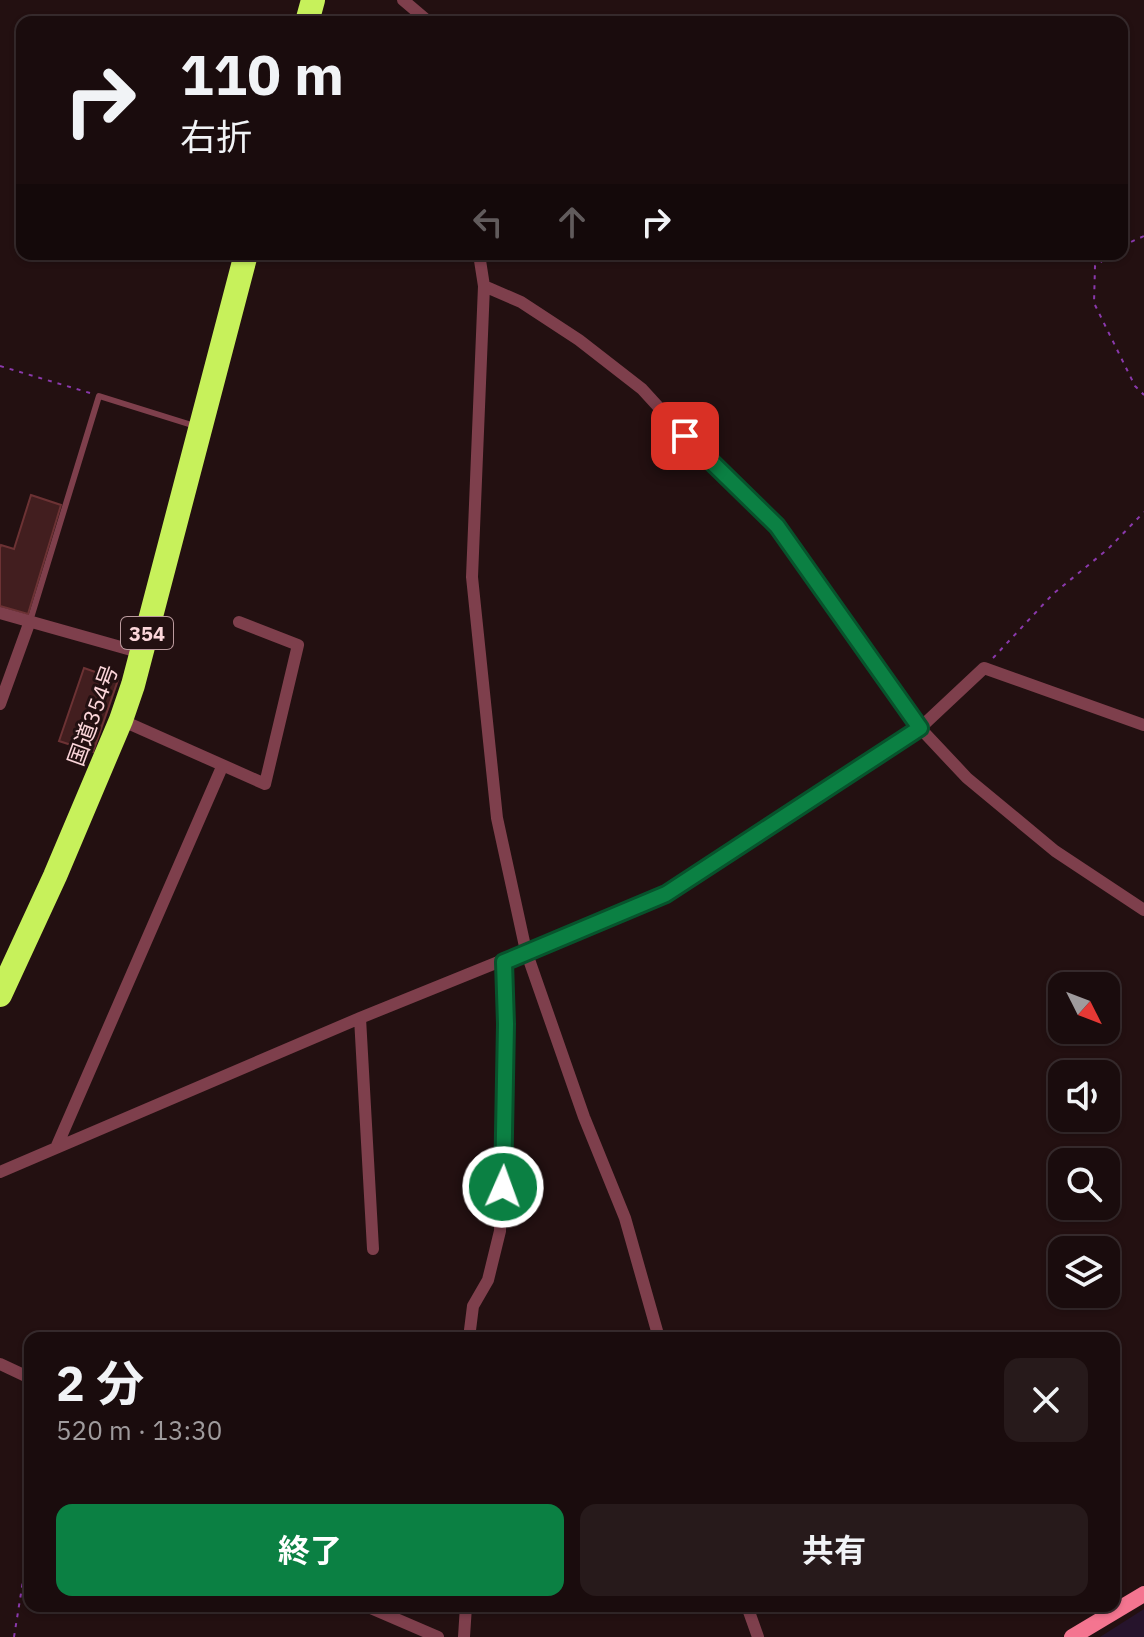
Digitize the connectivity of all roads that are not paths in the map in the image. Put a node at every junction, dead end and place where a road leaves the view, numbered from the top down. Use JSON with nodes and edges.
{"nodes":[{"id":1,"x":403,"y":0,"type":"edge"},
{"id":2,"x":422,"y":16,"type":"edge"},
{"id":3,"x":244,"y":260,"type":"edge"},
{"id":4,"x":480,"y":260,"type":"edge"},
{"id":5,"x":484,"y":286,"type":"junction"},
{"id":6,"x":200,"y":428,"type":"junction"},
{"id":7,"x":0,"y":613,"type":"edge"},
{"id":8,"x":30,"y":621,"type":"junction"},
{"id":9,"x":239,"y":622,"type":"dead end"},
{"id":10,"x":142,"y":653,"type":"junction"},
{"id":11,"x":0,"y":704,"type":"edge"},
{"id":12,"x":121,"y":720,"type":"junction"},
{"id":13,"x":1144,"y":725,"type":"edge"},
{"id":14,"x":920,"y":728,"type":"junction"},
{"id":15,"x":222,"y":767,"type":"junction"},
{"id":16,"x":1144,"y":910,"type":"edge"},
{"id":17,"x":526,"y":951,"type":"junction"},
{"id":18,"x":504,"y":962,"type":"junction"},
{"id":19,"x":0,"y":995,"type":"edge"},
{"id":20,"x":360,"y":1018,"type":"junction"},
{"id":21,"x":56,"y":1148,"type":"junction"},
{"id":22,"x":0,"y":1172,"type":"edge"},
{"id":23,"x":373,"y":1249,"type":"dead end"},
{"id":24,"x":470,"y":1332,"type":"edge"},
{"id":25,"x":657,"y":1332,"type":"edge"},
{"id":26,"x":0,"y":1364,"type":"edge"},
{"id":27,"x":24,"y":1375,"type":"edge"},
{"id":28,"x":1144,"y":1594,"type":"edge"},
{"id":29,"x":1120,"y":1608,"type":"edge"},
{"id":30,"x":380,"y":1612,"type":"edge"},
{"id":31,"x":466,"y":1612,"type":"edge"},
{"id":32,"x":749,"y":1612,"type":"edge"},
{"id":33,"x":1114,"y":1612,"type":"edge"},
{"id":34,"x":438,"y":1637,"type":"edge"},
{"id":35,"x":464,"y":1637,"type":"edge"},
{"id":36,"x":758,"y":1637,"type":"edge"},
{"id":37,"x":1072,"y":1637,"type":"edge"}],
"edges":[{"from":1,"to":2,"type":"street"},
{"from":3,"to":6,"type":"highway","name":"国道354号","number":"354"},
{"from":4,"to":5,"type":"street"},
{"from":5,"to":14,"type":"street"},
{"from":5,"to":17,"type":"street"},
{"from":6,"to":8,"type":"lane"},
{"from":6,"to":10,"type":"highway","name":"国道354号","number":"354"},
{"from":7,"to":8,"type":"street"},
{"from":8,"to":10,"type":"street"},
{"from":8,"to":11,"type":"street"},
{"from":9,"to":15,"type":"street"},
{"from":10,"to":12,"type":"highway","name":"国道354号","number":"354"},
{"from":12,"to":15,"type":"street"},
{"from":12,"to":19,"type":"highway","name":"国道354号","number":"354"},
{"from":13,"to":14,"type":"street"},
{"from":14,"to":16,"type":"street"},
{"from":14,"to":17,"type":"street"},
{"from":15,"to":21,"type":"street"},
{"from":17,"to":18,"type":"street"},
{"from":17,"to":25,"type":"street"},
{"from":18,"to":20,"type":"street"},
{"from":18,"to":24,"type":"street"},
{"from":20,"to":21,"type":"street"},
{"from":20,"to":23,"type":"street"},
{"from":21,"to":22,"type":"street"},
{"from":26,"to":27,"type":"street"},
{"from":28,"to":29,"type":"main road"},
{"from":30,"to":34,"type":"street"},
{"from":31,"to":35,"type":"street"},
{"from":32,"to":36,"type":"street"},
{"from":33,"to":37,"type":"main road"}]}
